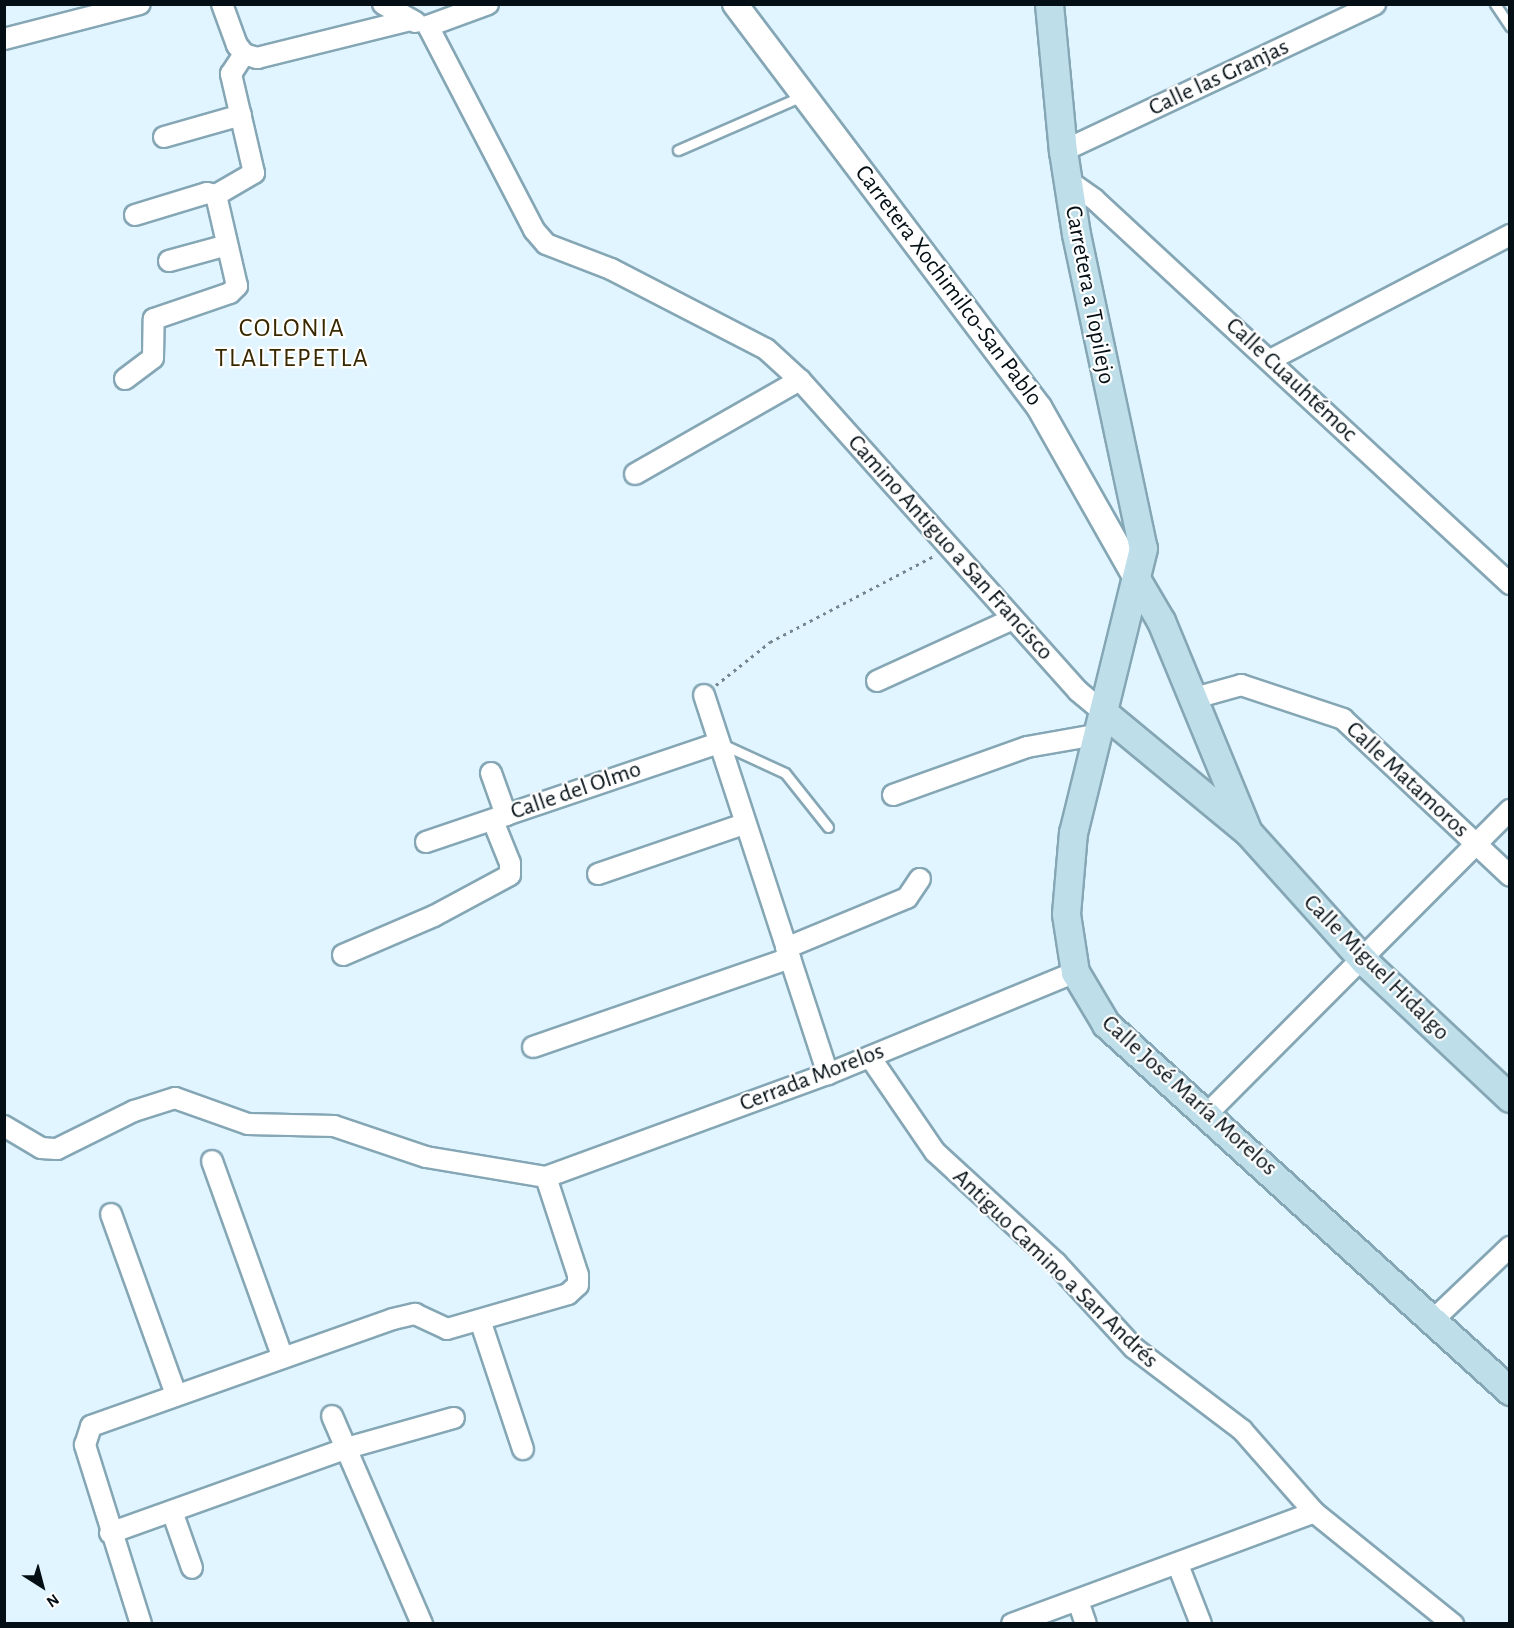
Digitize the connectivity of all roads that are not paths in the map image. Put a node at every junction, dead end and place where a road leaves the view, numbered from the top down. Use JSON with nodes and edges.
{"nodes":[{"id":1,"x":140,"y":4,"type":"edge"},
{"id":2,"x":222,"y":4,"type":"edge"},
{"id":3,"x":383,"y":4,"type":"edge"},
{"id":4,"x":488,"y":4,"type":"edge"},
{"id":5,"x":735,"y":4,"type":"edge"},
{"id":6,"x":1049,"y":4,"type":"edge"},
{"id":7,"x":1375,"y":4,"type":"edge"},
{"id":8,"x":1496,"y":4,"type":"edge"},
{"id":9,"x":419,"y":23,"type":"junction"},
{"id":10,"x":1509,"y":26,"type":"edge"},
{"id":11,"x":4,"y":39,"type":"edge"},
{"id":12,"x":244,"y":54,"type":"junction"},
{"id":13,"x":804,"y":95,"type":"junction"},
{"id":14,"x":241,"y":115,"type":"junction"},
{"id":15,"x":164,"y":137,"type":"dead end"},
{"id":16,"x":678,"y":150,"type":"dead end"},
{"id":17,"x":1063,"y":151,"type":"junction"},
{"id":18,"x":1067,"y":180,"type":"junction"},
{"id":19,"x":216,"y":195,"type":"junction"},
{"id":20,"x":135,"y":215,"type":"dead end"},
{"id":21,"x":1509,"y":235,"type":"edge"},
{"id":22,"x":227,"y":245,"type":"junction"},
{"id":23,"x":169,"y":261,"type":"dead end"},
{"id":24,"x":1270,"y":360,"type":"junction"},
{"id":25,"x":125,"y":379,"type":"dead end"},
{"id":26,"x":800,"y":380,"type":"junction"},
{"id":27,"x":635,"y":474,"type":"dead end"},
{"id":28,"x":1138,"y":582,"type":"junction"},
{"id":29,"x":1509,"y":584,"type":"edge"},
{"id":30,"x":1013,"y":619,"type":"junction"},
{"id":31,"x":877,"y":681,"type":"dead end"},
{"id":32,"x":704,"y":695,"type":"road end"},
{"id":33,"x":1191,"y":699,"type":"junction"},
{"id":34,"x":1099,"y":723,"type":"junction"},
{"id":35,"x":719,"y":743,"type":"junction"},
{"id":36,"x":491,"y":773,"type":"dead end"},
{"id":37,"x":893,"y":795,"type":"dead end"},
{"id":38,"x":1509,"y":810,"type":"edge"},
{"id":39,"x":500,"y":818,"type":"junction"},
{"id":40,"x":744,"y":824,"type":"junction"},
{"id":41,"x":828,"y":827,"type":"dead end"},
{"id":42,"x":1248,"y":832,"type":"junction"},
{"id":43,"x":426,"y":842,"type":"dead end"},
{"id":44,"x":1476,"y":845,"type":"junction"},
{"id":45,"x":598,"y":874,"type":"dead end"},
{"id":46,"x":1509,"y":876,"type":"edge"},
{"id":47,"x":920,"y":879,"type":"dead end"},
{"id":48,"x":788,"y":953,"type":"junction"},
{"id":49,"x":343,"y":955,"type":"dead end"},
{"id":50,"x":1364,"y":961,"type":"junction"},
{"id":51,"x":1075,"y":972,"type":"junction"},
{"id":52,"x":533,"y":1047,"type":"dead end"},
{"id":53,"x":870,"y":1057,"type":"junction"},
{"id":54,"x":828,"y":1074,"type":"junction"},
{"id":55,"x":1509,"y":1098,"type":"edge"},
{"id":56,"x":1208,"y":1113,"type":"junction"},
{"id":57,"x":4,"y":1126,"type":"edge"},
{"id":58,"x":212,"y":1161,"type":"dead end"},
{"id":59,"x":546,"y":1177,"type":"junction"},
{"id":60,"x":111,"y":1214,"type":"dead end"},
{"id":61,"x":1509,"y":1246,"type":"edge"},
{"id":62,"x":1434,"y":1319,"type":"junction"},
{"id":63,"x":480,"y":1323,"type":"junction"},
{"id":64,"x":283,"y":1358,"type":"junction"},
{"id":65,"x":1509,"y":1390,"type":"edge"},
{"id":66,"x":176,"y":1395,"type":"junction"},
{"id":67,"x":332,"y":1416,"type":"dead end"},
{"id":68,"x":454,"y":1418,"type":"dead end"},
{"id":69,"x":347,"y":1448,"type":"junction"},
{"id":70,"x":523,"y":1449,"type":"dead end"},
{"id":71,"x":1314,"y":1512,"type":"junction"},
{"id":72,"x":173,"y":1514,"type":"junction"},
{"id":73,"x":110,"y":1533,"type":"junction"},
{"id":74,"x":1178,"y":1565,"type":"junction"},
{"id":75,"x":192,"y":1568,"type":"dead end"},
{"id":76,"x":1078,"y":1601,"type":"junction"},
{"id":77,"x":141,"y":1623,"type":"edge"},
{"id":78,"x":423,"y":1623,"type":"edge"},
{"id":79,"x":1012,"y":1623,"type":"edge"},
{"id":80,"x":1086,"y":1623,"type":"edge"},
{"id":81,"x":1201,"y":1623,"type":"edge"},
{"id":82,"x":1453,"y":1623,"type":"edge"}],
"edges":[{"from":1,"to":11,"type":"street"},
{"from":2,"to":12,"type":"street"},
{"from":3,"to":9,"type":"street"},
{"from":4,"to":9,"type":"street"},
{"from":5,"to":13,"type":"street","name":"Carretera Xochimilco-San Pablo"},
{"from":6,"to":17,"type":"main road","name":"Carretera a Topilejo"},
{"from":7,"to":17,"type":"street","name":"Calle las Granjas"},
{"from":8,"to":10,"type":"lane"},
{"from":9,"to":12,"type":"street"},
{"from":9,"to":26,"type":"street","name":"Camino Antiguo a San Francisco"},
{"from":12,"to":14,"type":"street"},
{"from":13,"to":16,"type":"lane"},
{"from":13,"to":28,"type":"street","name":"Carretera Xochimilco-San Pablo"},
{"from":14,"to":15,"type":"street"},
{"from":14,"to":19,"type":"street"},
{"from":17,"to":18,"type":"main road","name":"Carretera a Topilejo"},
{"from":18,"to":24,"type":"street","name":"Calle Cuauhtémoc"},
{"from":18,"to":28,"type":"main road","name":"Carretera a Topilejo"},
{"from":19,"to":20,"type":"street"},
{"from":19,"to":22,"type":"street"},
{"from":21,"to":24,"type":"street"},
{"from":22,"to":23,"type":"street"},
{"from":22,"to":25,"type":"street"},
{"from":24,"to":29,"type":"street","name":"Calle Cuauhtémoc"},
{"from":26,"to":27,"type":"street"},
{"from":26,"to":30,"type":"street","name":"Camino Antiguo a San Francisco"},
{"from":28,"to":33,"type":"main road","name":"Calle Miguel Hidalgo"},
{"from":28,"to":34,"type":"main road","name":"Carretera a Topilejo"},
{"from":30,"to":31,"type":"street"},
{"from":30,"to":34,"type":"street","name":"Camino Antiguo a San Francisco"},
{"from":32,"to":35,"type":"street"},
{"from":33,"to":42,"type":"main road","name":"Calle Miguel Hidalgo"},
{"from":33,"to":44,"type":"street","name":"Calle Matamoros"},
{"from":34,"to":37,"type":"street"},
{"from":34,"to":42,"type":"main road","name":"Calle Miguel Hidalgo"},
{"from":34,"to":51,"type":"main road","name":"Calle José María Morelos"},
{"from":35,"to":39,"type":"street","name":"Calle del Olmo"},
{"from":35,"to":40,"type":"street"},
{"from":35,"to":41,"type":"lane"},
{"from":36,"to":39,"type":"street"},
{"from":38,"to":44,"type":"street"},
{"from":39,"to":43,"type":"street"},
{"from":39,"to":49,"type":"street","name":"Calle del Olmo"},
{"from":40,"to":45,"type":"street"},
{"from":40,"to":48,"type":"street"},
{"from":42,"to":50,"type":"main road","name":"Calle Miguel Hidalgo"},
{"from":44,"to":46,"type":"street","name":"Calle Matamoros"},
{"from":44,"to":50,"type":"street"},
{"from":47,"to":48,"type":"street"},
{"from":48,"to":52,"type":"street"},
{"from":48,"to":54,"type":"street"},
{"from":50,"to":55,"type":"main road","name":"Calle Miguel Hidalgo"},
{"from":50,"to":56,"type":"street"},
{"from":51,"to":53,"type":"street","name":"Cerrada Morelos"},
{"from":51,"to":56,"type":"main road","name":"Calle José María Morelos"},
{"from":53,"to":54,"type":"street","name":"Cerrada Morelos"},
{"from":53,"to":71,"type":"street","name":"Antiguo Camino a San Andrés"},
{"from":54,"to":59,"type":"street","name":"Cerrada Morelos"},
{"from":56,"to":62,"type":"main road","name":"Calle José María Morelos"},
{"from":57,"to":59,"type":"street"},
{"from":58,"to":64,"type":"street"},
{"from":59,"to":63,"type":"street"},
{"from":60,"to":66,"type":"street"},
{"from":61,"to":62,"type":"street"},
{"from":62,"to":65,"type":"main road","name":"Calle José María Morelos"},
{"from":63,"to":64,"type":"street"},
{"from":63,"to":70,"type":"street"},
{"from":64,"to":66,"type":"street"},
{"from":66,"to":73,"type":"street"},
{"from":67,"to":69,"type":"street"},
{"from":68,"to":69,"type":"street"},
{"from":69,"to":72,"type":"street"},
{"from":69,"to":78,"type":"street"},
{"from":71,"to":74,"type":"street"},
{"from":71,"to":82,"type":"street","name":"Antiguo Camino a San Andrés"},
{"from":72,"to":73,"type":"street"},
{"from":72,"to":75,"type":"street"},
{"from":73,"to":77,"type":"street"},
{"from":74,"to":76,"type":"street"},
{"from":74,"to":81,"type":"street"},
{"from":76,"to":79,"type":"street"},
{"from":76,"to":80,"type":"street"}]}
